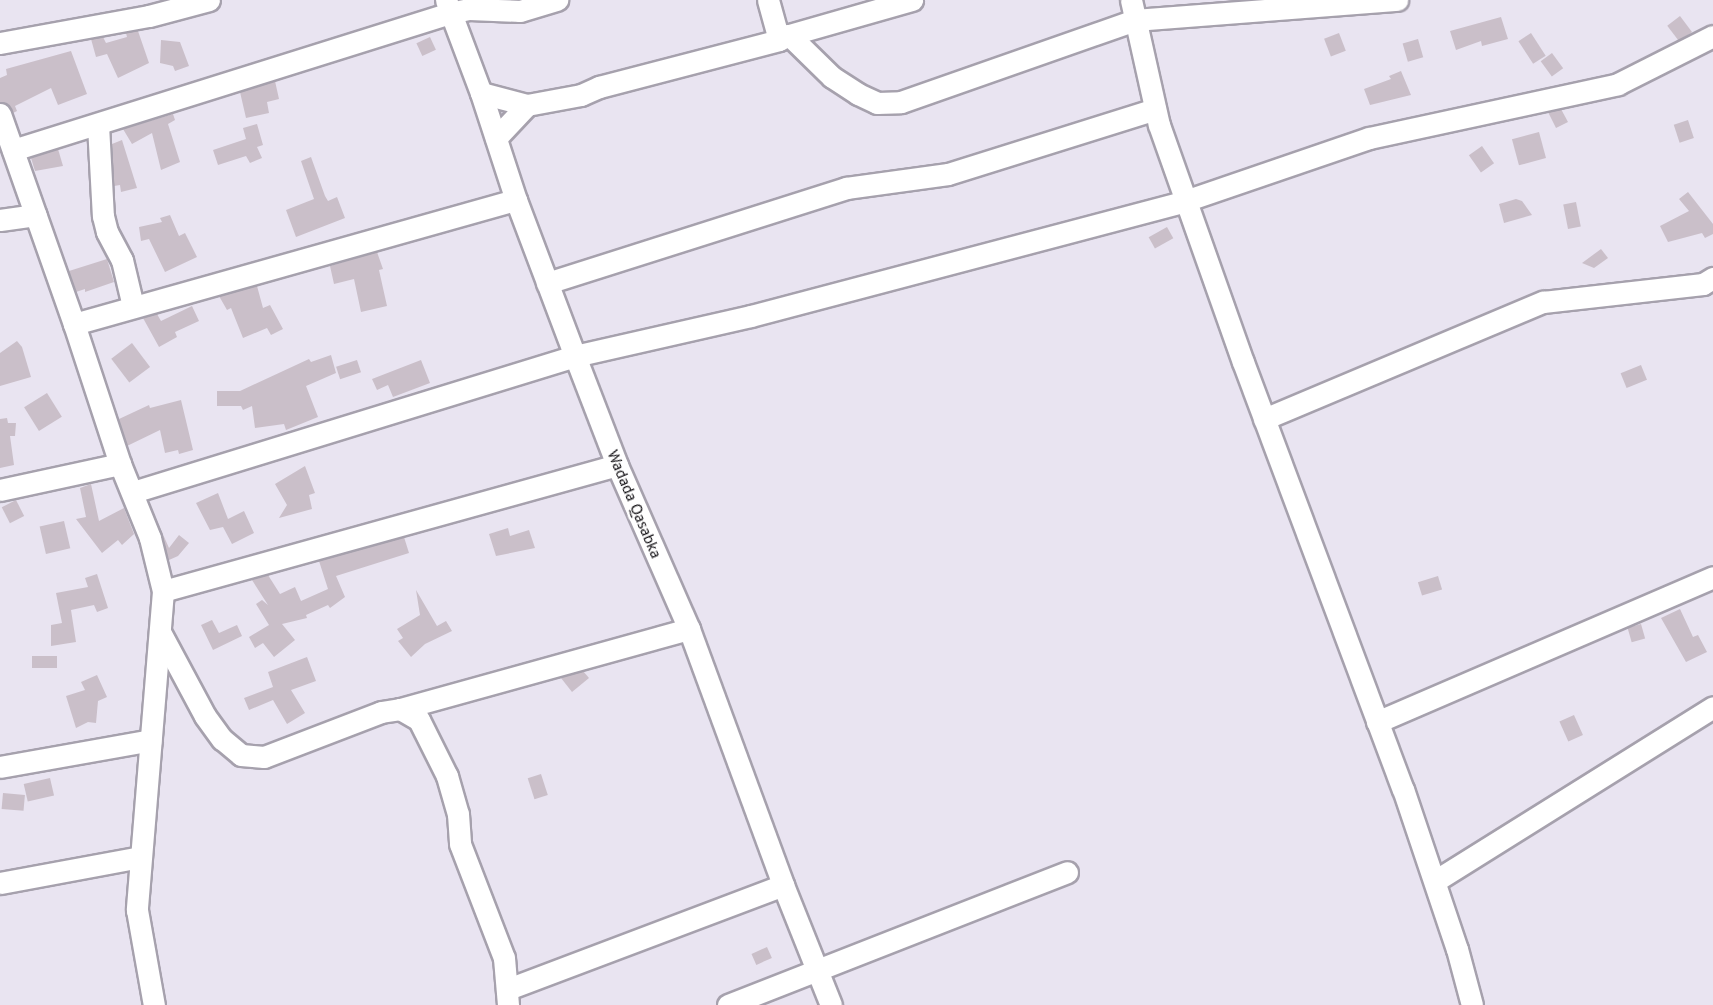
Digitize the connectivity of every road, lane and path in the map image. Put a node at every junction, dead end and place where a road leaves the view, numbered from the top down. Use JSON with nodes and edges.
{"nodes":[{"id":1,"x":209,"y":0,"type":"edge"},
{"id":2,"x":557,"y":0,"type":"edge"},
{"id":3,"x":768,"y":0,"type":"edge"},
{"id":4,"x":912,"y":0,"type":"edge"},
{"id":5,"x":1397,"y":0,"type":"edge"},
{"id":6,"x":1366,"y":1,"type":"edge"},
{"id":7,"x":448,"y":7,"type":"edge"},
{"id":8,"x":1133,"y":10,"type":"edge"},
{"id":9,"x":1713,"y":36,"type":"edge"},
{"id":10,"x":784,"y":38,"type":"junction"},
{"id":11,"x":0,"y":43,"type":"edge"},
{"id":12,"x":481,"y":93,"type":"junction"},
{"id":13,"x":527,"y":105,"type":"junction"},
{"id":14,"x":1155,"y":109,"type":"junction"},
{"id":15,"x":0,"y":114,"type":"edge"},
{"id":16,"x":98,"y":125,"type":"junction"},
{"id":17,"x":496,"y":138,"type":"junction"},
{"id":18,"x":13,"y":150,"type":"junction"},
{"id":19,"x":516,"y":200,"type":"junction"},
{"id":20,"x":1185,"y":201,"type":"junction"},
{"id":21,"x":36,"y":215,"type":"junction"},
{"id":22,"x":0,"y":220,"type":"edge"},
{"id":23,"x":1713,"y":278,"type":"edge"},
{"id":24,"x":547,"y":283,"type":"junction"},
{"id":25,"x":133,"y":306,"type":"junction"},
{"id":26,"x":74,"y":324,"type":"junction"},
{"id":27,"x":575,"y":356,"type":"junction"},
{"id":28,"x":1264,"y":419,"type":"junction"},
{"id":29,"x":120,"y":464,"type":"junction"},
{"id":30,"x":617,"y":465,"type":"junction"},
{"id":31,"x":0,"y":490,"type":"edge"},
{"id":32,"x":133,"y":492,"type":"junction"},
{"id":33,"x":1713,"y":578,"type":"edge"},
{"id":34,"x":163,"y":591,"type":"junction"},
{"id":35,"x":689,"y":628,"type":"junction"},
{"id":36,"x":160,"y":632,"type":"junction"},
{"id":37,"x":1713,"y":707,"type":"edge"},
{"id":38,"x":400,"y":709,"type":"junction"},
{"id":39,"x":1377,"y":722,"type":"junction"},
{"id":40,"x":151,"y":740,"type":"junction"},
{"id":41,"x":0,"y":767,"type":"edge"},
{"id":42,"x":140,"y":857,"type":"junction"},
{"id":43,"x":1067,"y":872,"type":"dead end"},
{"id":44,"x":1435,"y":881,"type":"junction"},
{"id":45,"x":0,"y":883,"type":"edge"},
{"id":46,"x":783,"y":885,"type":"junction"},
{"id":47,"x":817,"y":970,"type":"junction"},
{"id":48,"x":508,"y":997,"type":"edge"},
{"id":49,"x":154,"y":1005,"type":"edge"},
{"id":50,"x":728,"y":1005,"type":"edge"},
{"id":51,"x":831,"y":1005,"type":"edge"},
{"id":52,"x":1472,"y":1005,"type":"edge"}],
"edges":[{"from":1,"to":11,"type":"street"},
{"from":2,"to":7,"type":"street"},
{"from":3,"to":10,"type":"street"},
{"from":4,"to":10,"type":"street"},
{"from":5,"to":6,"type":"street"},
{"from":6,"to":8,"type":"street"},
{"from":7,"to":12,"type":"street","name":"Wadada Qasabka"},
{"from":7,"to":16,"type":"street"},
{"from":8,"to":10,"type":"street"},
{"from":8,"to":14,"type":"street"},
{"from":9,"to":20,"type":"street"},
{"from":10,"to":13,"type":"street"},
{"from":12,"to":13,"type":"street"},
{"from":12,"to":17,"type":"street","name":"Wadada Qasabka"},
{"from":13,"to":17,"type":"street"},
{"from":14,"to":20,"type":"street"},
{"from":14,"to":24,"type":"street"},
{"from":15,"to":18,"type":"street"},
{"from":16,"to":18,"type":"street"},
{"from":16,"to":25,"type":"street"},
{"from":17,"to":19,"type":"street","name":"Wadada Qasabka"},
{"from":18,"to":21,"type":"street"},
{"from":19,"to":24,"type":"street","name":"Wadada Qasabka"},
{"from":19,"to":25,"type":"street"},
{"from":20,"to":27,"type":"street"},
{"from":20,"to":28,"type":"street"},
{"from":21,"to":22,"type":"street"},
{"from":21,"to":26,"type":"street"},
{"from":23,"to":28,"type":"street"},
{"from":24,"to":27,"type":"street","name":"Wadada Qasabka"},
{"from":25,"to":26,"type":"street"},
{"from":26,"to":29,"type":"street"},
{"from":27,"to":30,"type":"street","name":"Wadada Qasabka"},
{"from":27,"to":32,"type":"street"},
{"from":28,"to":39,"type":"street"},
{"from":29,"to":31,"type":"street"},
{"from":29,"to":32,"type":"street"},
{"from":30,"to":34,"type":"street"},
{"from":30,"to":35,"type":"street","name":"Wadada Qasabka"},
{"from":32,"to":34,"type":"street"},
{"from":33,"to":39,"type":"street"},
{"from":34,"to":36,"type":"street"},
{"from":35,"to":38,"type":"street"},
{"from":35,"to":46,"type":"street","name":"Wadada Qasabka"},
{"from":36,"to":38,"type":"street"},
{"from":36,"to":40,"type":"street"},
{"from":37,"to":44,"type":"street"},
{"from":38,"to":48,"type":"street"},
{"from":39,"to":44,"type":"street"},
{"from":40,"to":41,"type":"street"},
{"from":40,"to":42,"type":"street"},
{"from":42,"to":45,"type":"street"},
{"from":42,"to":49,"type":"street"},
{"from":43,"to":47,"type":"street"},
{"from":44,"to":52,"type":"street"},
{"from":46,"to":47,"type":"street","name":"Wadada Qasabka"},
{"from":46,"to":48,"type":"street"},
{"from":47,"to":50,"type":"street"},
{"from":47,"to":51,"type":"street","name":"Wadada Qasabka"}]}
